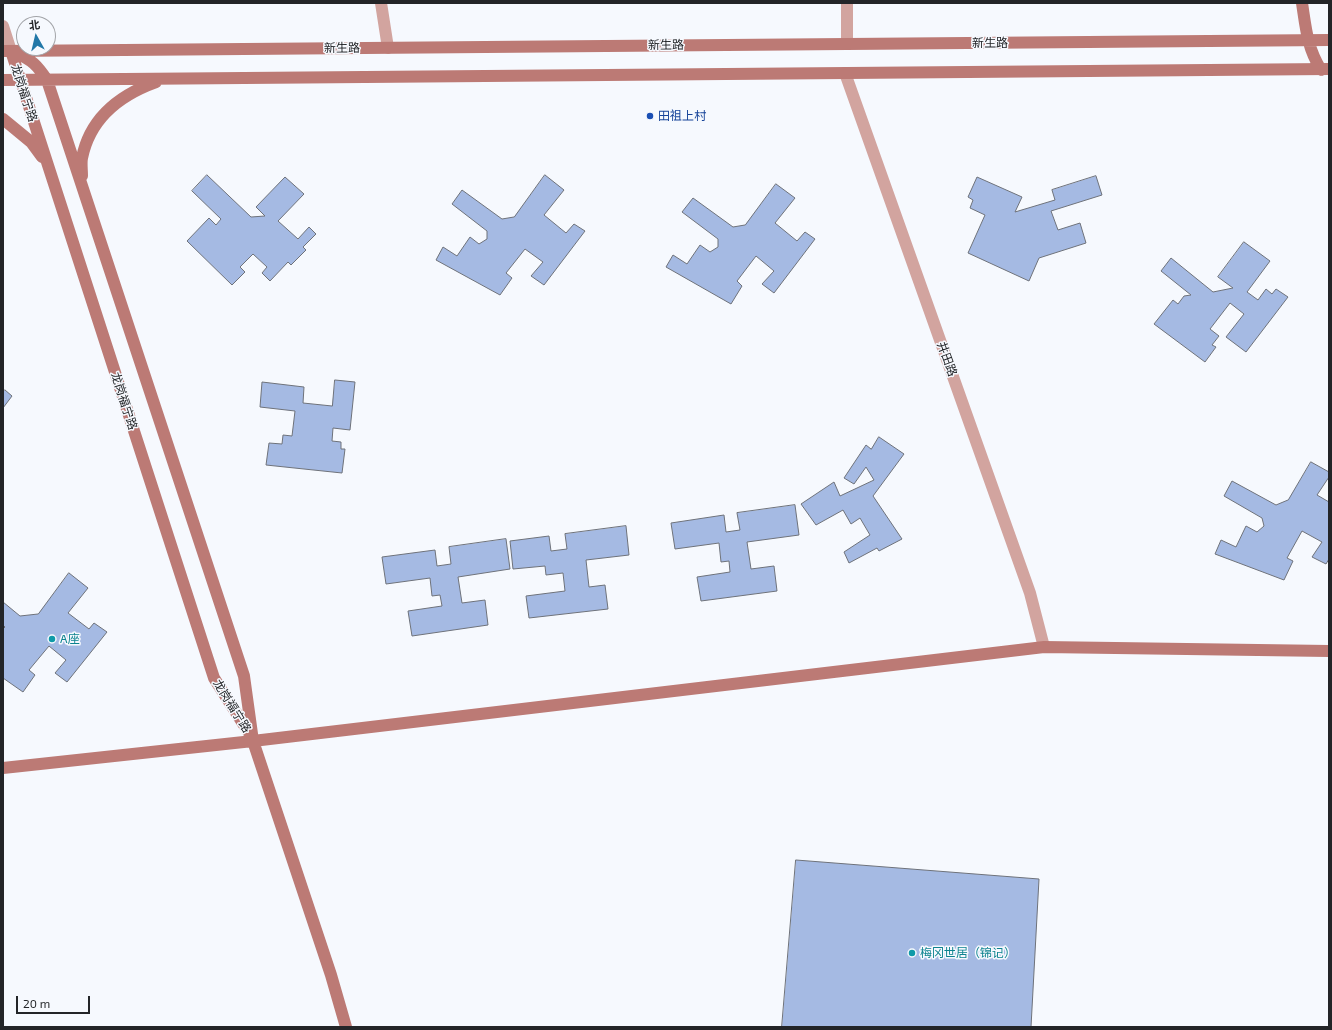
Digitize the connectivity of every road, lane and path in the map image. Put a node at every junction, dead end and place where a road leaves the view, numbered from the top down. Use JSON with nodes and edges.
{"nodes":[{"id":1,"x":381,"y":3,"type":"edge"},
{"id":2,"x":847,"y":3,"type":"edge"},
{"id":3,"x":1302,"y":3,"type":"edge"},
{"id":4,"x":3,"y":26,"type":"edge"},
{"id":5,"x":1308,"y":40,"type":"junction"},
{"id":6,"x":1329,"y":40,"type":"edge"},
{"id":7,"x":847,"y":44,"type":"junction"},
{"id":8,"x":388,"y":48,"type":"junction"},
{"id":9,"x":7,"y":51,"type":"edge"},
{"id":10,"x":1325,"y":70,"type":"edge"},
{"id":11,"x":845,"y":73,"type":"junction"},
{"id":12,"x":165,"y":79,"type":"junction"},
{"id":13,"x":3,"y":80,"type":"edge"},
{"id":14,"x":20,"y":80,"type":"junction"},
{"id":15,"x":48,"y":80,"type":"junction"},
{"id":16,"x":3,"y":119,"type":"edge"},
{"id":17,"x":48,"y":166,"type":"junction"},
{"id":18,"x":82,"y":187,"type":"junction"},
{"id":19,"x":1044,"y":647,"type":"junction"},
{"id":20,"x":1329,"y":651,"type":"edge"},
{"id":21,"x":253,"y":741,"type":"junction"},
{"id":22,"x":3,"y":768,"type":"edge"},
{"id":23,"x":346,"y":1027,"type":"edge"}],
"edges":[{"from":1,"to":8,"type":"street"},
{"from":2,"to":7,"type":"street"},
{"from":3,"to":5,"type":"street"},
{"from":4,"to":9,"type":"street"},
{"from":5,"to":6,"type":"street","name":"新生路"},
{"from":5,"to":7,"type":"street","name":"新生路"},
{"from":5,"to":10,"type":"street"},
{"from":7,"to":8,"type":"street","name":"新生路"},
{"from":8,"to":9,"type":"street","name":"新生路"},
{"from":9,"to":14,"type":"street","name":"龙岗福宁路"},
{"from":9,"to":15,"type":"street","name":"龙岗福宁路"},
{"from":10,"to":11,"type":"street"},
{"from":11,"to":12,"type":"street"},
{"from":11,"to":19,"type":"street","name":"井田路"},
{"from":12,"to":15,"type":"street"},
{"from":12,"to":18,"type":"street"},
{"from":13,"to":14,"type":"street"},
{"from":14,"to":15,"type":"street"},
{"from":14,"to":17,"type":"street","name":"龙岗福宁路"},
{"from":15,"to":18,"type":"street","name":"龙岗福宁路"},
{"from":16,"to":17,"type":"street"},
{"from":17,"to":21,"type":"street","name":"龙岗福宁路"},
{"from":18,"to":21,"type":"street","name":"龙岗福宁路"},
{"from":19,"to":20,"type":"street"},
{"from":19,"to":21,"type":"street"},
{"from":21,"to":22,"type":"street"},
{"from":21,"to":23,"type":"street","name":"龙岗福宁路"}]}
